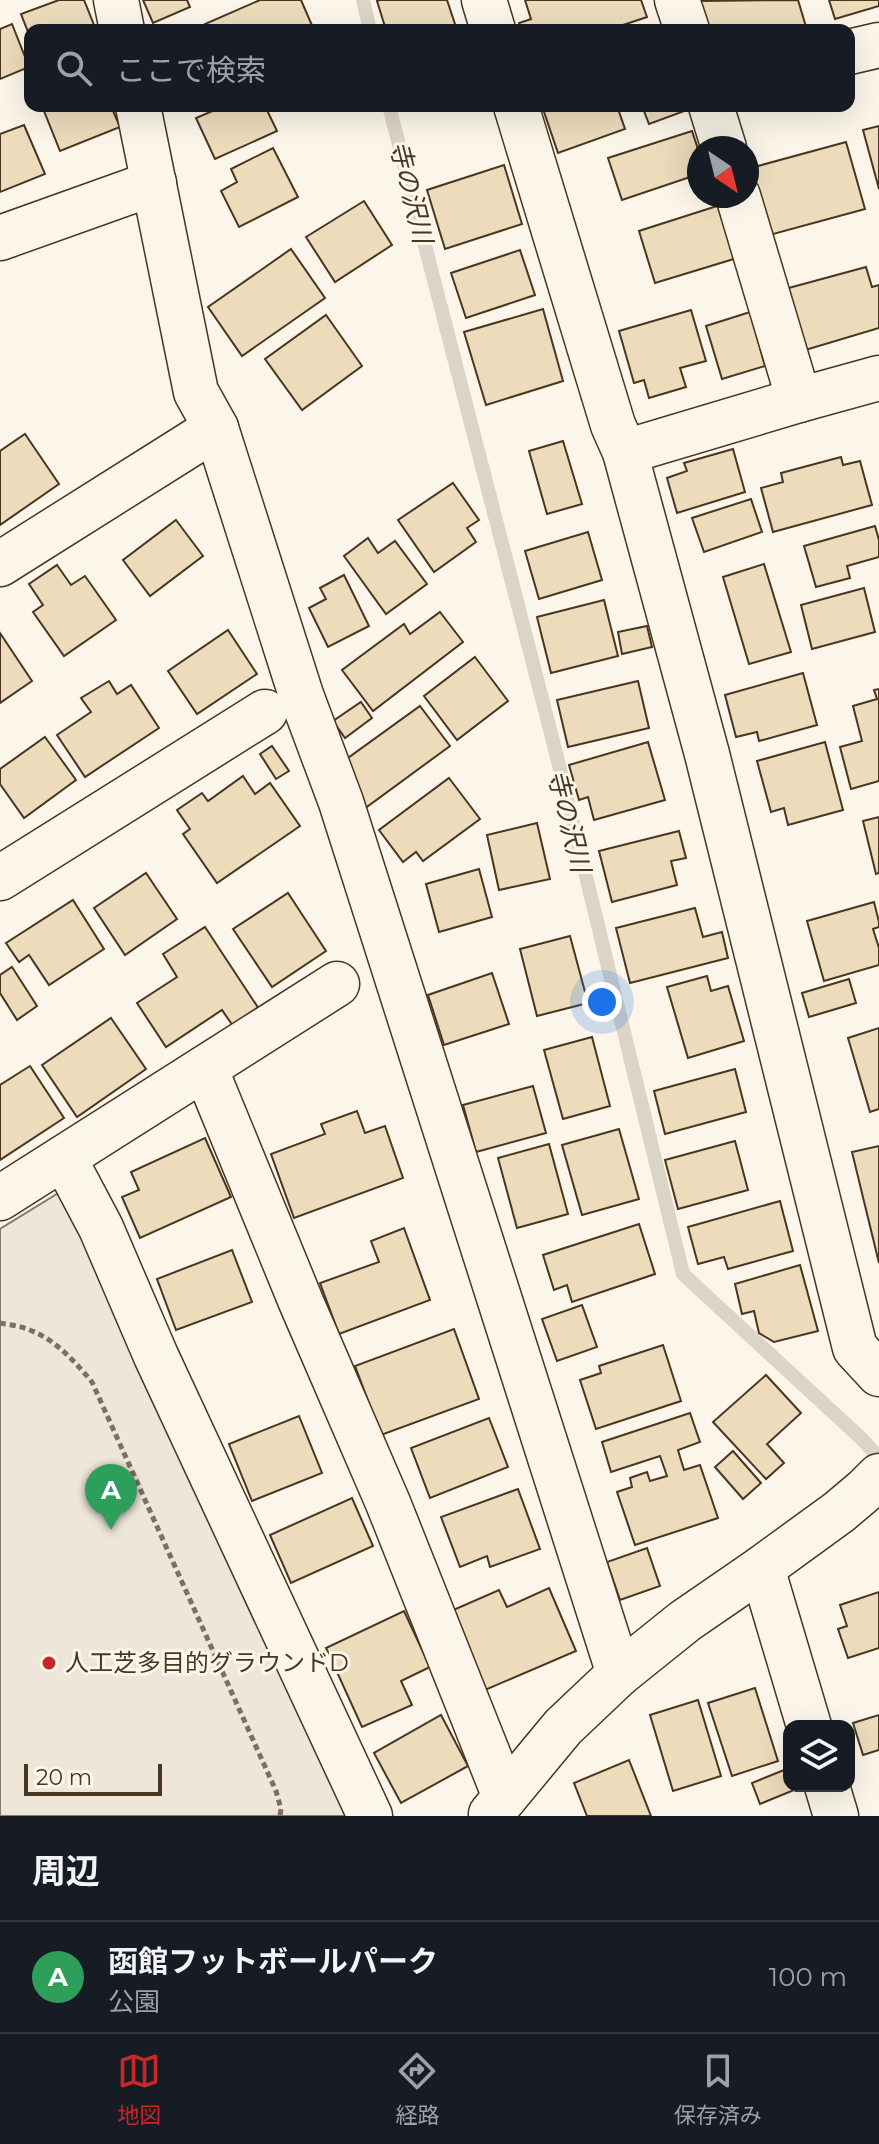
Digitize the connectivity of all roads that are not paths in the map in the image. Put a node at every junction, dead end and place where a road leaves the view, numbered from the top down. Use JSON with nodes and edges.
{"nodes":[{"id":1,"x":116,"y":0,"type":"edge"},
{"id":2,"x":484,"y":0,"type":"edge"},
{"id":3,"x":677,"y":0,"type":"edge"},
{"id":4,"x":121,"y":24,"type":"edge"},
{"id":5,"x":491,"y":24,"type":"edge"},
{"id":6,"x":685,"y":24,"type":"edge"},
{"id":7,"x":879,"y":45,"type":"edge"},
{"id":8,"x":855,"y":51,"type":"edge"},
{"id":9,"x":139,"y":112,"type":"edge"},
{"id":10,"x":518,"y":112,"type":"edge"},
{"id":11,"x":713,"y":112,"type":"edge"},
{"id":12,"x":720,"y":136,"type":"edge"},
{"id":13,"x":154,"y":183,"type":"junction"},
{"id":14,"x":742,"y":208,"type":"edge"},
{"id":15,"x":0,"y":238,"type":"edge"},
{"id":16,"x":878,"y":383,"type":"edge"},
{"id":17,"x":799,"y":400,"type":"junction"},
{"id":18,"x":216,"y":428,"type":"junction"},
{"id":19,"x":625,"y":452,"type":"junction"},
{"id":20,"x":0,"y":564,"type":"edge"},
{"id":21,"x":265,"y":712,"type":"dead end"},
{"id":22,"x":0,"y":878,"type":"edge"},
{"id":23,"x":337,"y":984,"type":"dead end"},
{"id":24,"x":205,"y":1068,"type":"junction"},
{"id":25,"x":64,"y":1158,"type":"junction"},
{"id":26,"x":0,"y":1198,"type":"edge"},
{"id":27,"x":879,"y":1374,"type":"edge"},
{"id":28,"x":872,"y":1483,"type":"edge"},
{"id":29,"x":762,"y":1568,"type":"junction"},
{"id":30,"x":619,"y":1674,"type":"junction"},
{"id":31,"x":807,"y":1720,"type":"edge"},
{"id":32,"x":829,"y":1792,"type":"edge"},
{"id":33,"x":497,"y":1806,"type":"edge"},
{"id":34,"x":370,"y":1816,"type":"edge"},
{"id":35,"x":836,"y":1816,"type":"edge"}],
"edges":[{"from":1,"to":4,"type":"street"},
{"from":2,"to":5,"type":"street"},
{"from":3,"to":6,"type":"street"},
{"from":7,"to":8,"type":"street"},
{"from":9,"to":13,"type":"street"},
{"from":10,"to":19,"type":"street"},
{"from":11,"to":12,"type":"street"},
{"from":13,"to":15,"type":"street"},
{"from":13,"to":18,"type":"street"},
{"from":14,"to":17,"type":"street"},
{"from":16,"to":17,"type":"street"},
{"from":17,"to":19,"type":"street"},
{"from":18,"to":20,"type":"street"},
{"from":18,"to":30,"type":"street"},
{"from":19,"to":27,"type":"street"},
{"from":21,"to":22,"type":"street"},
{"from":23,"to":24,"type":"street"},
{"from":24,"to":25,"type":"street"},
{"from":24,"to":33,"type":"street"},
{"from":25,"to":26,"type":"street"},
{"from":25,"to":34,"type":"street"},
{"from":28,"to":29,"type":"street"},
{"from":29,"to":30,"type":"street"},
{"from":29,"to":31,"type":"street"},
{"from":30,"to":33,"type":"street"},
{"from":32,"to":35,"type":"street"}]}
